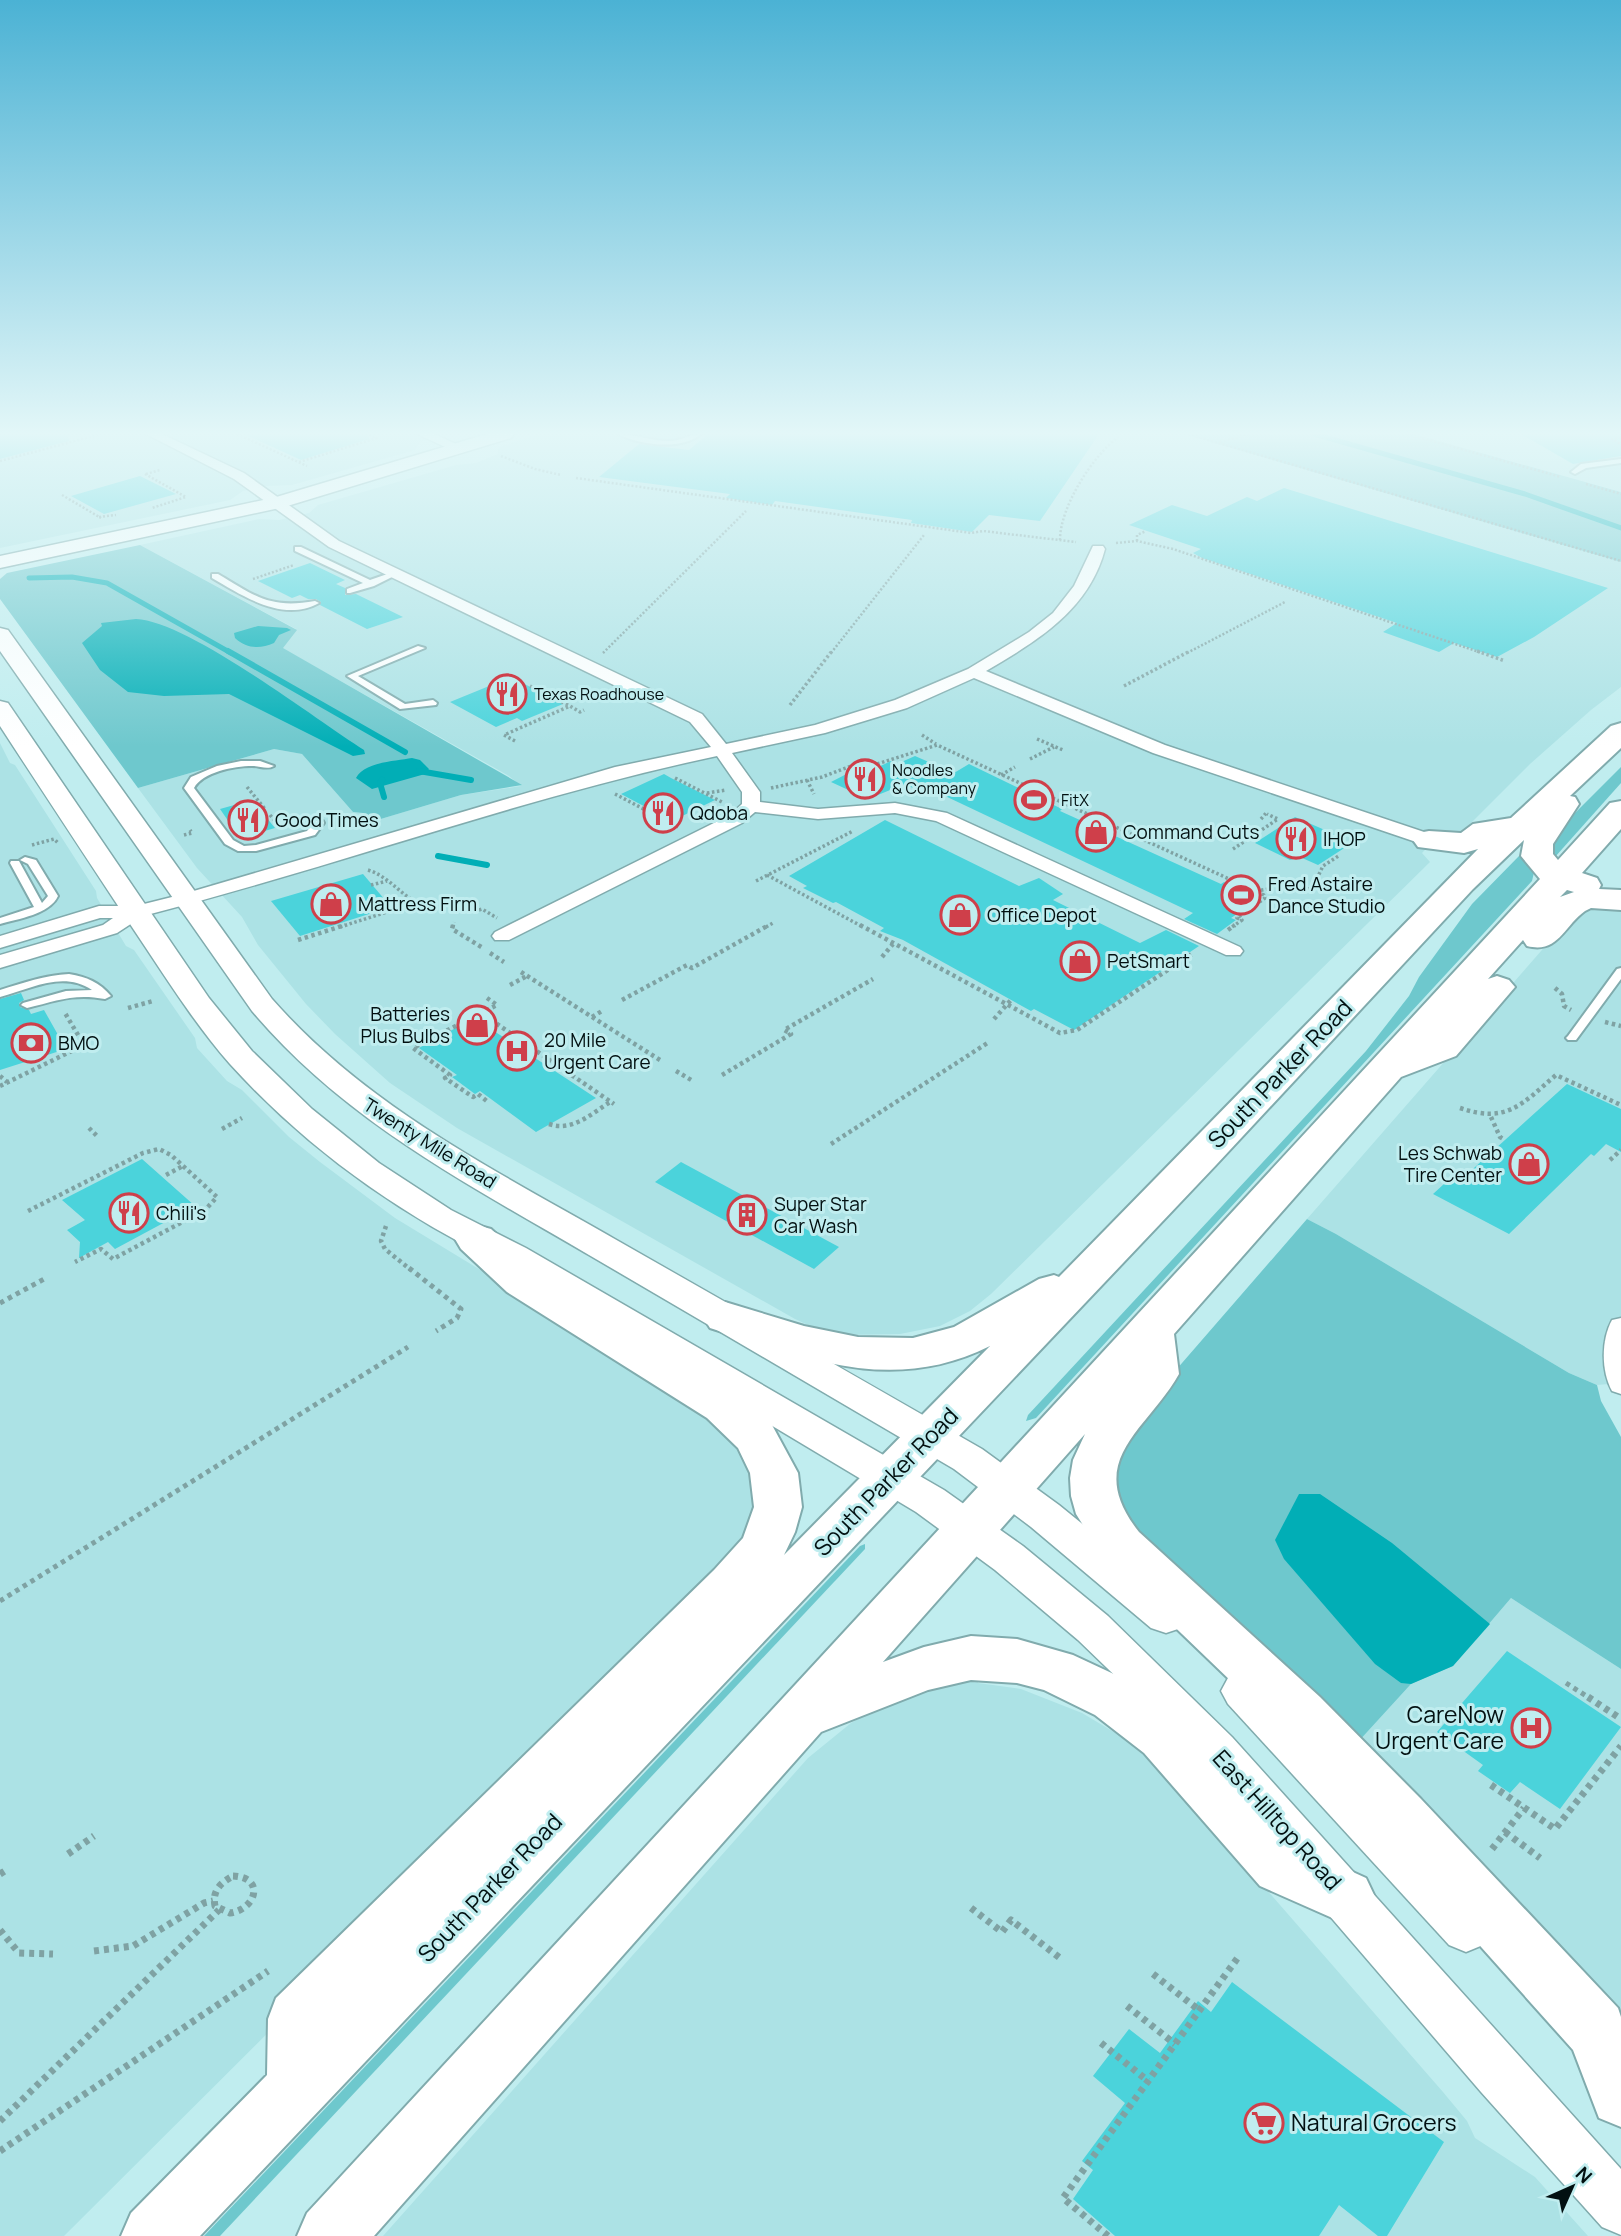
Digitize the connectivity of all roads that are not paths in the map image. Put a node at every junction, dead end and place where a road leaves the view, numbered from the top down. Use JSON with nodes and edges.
{"nodes":[{"id":1,"x":111,"y":538,"type":"edge"},
{"id":2,"x":326,"y":538,"type":"edge"},
{"id":3,"x":298,"y":549,"type":"dead end"},
{"id":4,"x":1098,"y":549,"type":"dead end"},
{"id":5,"x":0,"y":562,"type":"edge"},
{"id":6,"x":396,"y":573,"type":"junction"},
{"id":7,"x":215,"y":576,"type":"dead end"},
{"id":8,"x":371,"y":584,"type":"junction"},
{"id":9,"x":350,"y":591,"type":"dead end"},
{"id":10,"x":315,"y":603,"type":"dead end"},
{"id":11,"x":0,"y":635,"type":"edge"},
{"id":12,"x":421,"y":648,"type":"dead end"},
{"id":13,"x":974,"y":672,"type":"junction"},
{"id":14,"x":433,"y":704,"type":"dead end"},
{"id":15,"x":0,"y":708,"type":"edge"},
{"id":16,"x":1621,"y":732,"type":"edge"},
{"id":17,"x":721,"y":749,"type":"junction"},
{"id":18,"x":1598,"y":753,"type":"junction"},
{"id":19,"x":269,"y":766,"type":"dead end"},
{"id":20,"x":751,"y":806,"type":"junction"},
{"id":21,"x":1621,"y":810,"type":"edge"},
{"id":22,"x":319,"y":823,"type":"dead end"},
{"id":23,"x":1519,"y":825,"type":"junction"},
{"id":24,"x":1621,"y":840,"type":"edge"},
{"id":25,"x":1429,"y":841,"type":"junction"},
{"id":26,"x":20,"y":861,"type":"dead end"},
{"id":27,"x":1560,"y":877,"type":"junction"},
{"id":28,"x":1621,"y":882,"type":"edge"},
{"id":29,"x":1461,"y":883,"type":"junction"},
{"id":30,"x":1621,"y":898,"type":"edge"},
{"id":31,"x":187,"y":899,"type":"junction"},
{"id":32,"x":136,"y":912,"type":"junction"},
{"id":33,"x":0,"y":921,"type":"edge"},
{"id":34,"x":502,"y":936,"type":"dead end"},
{"id":35,"x":0,"y":942,"type":"edge"},
{"id":36,"x":1233,"y":951,"type":"dead end"},
{"id":37,"x":0,"y":962,"type":"edge"},
{"id":38,"x":1621,"y":971,"type":"edge"},
{"id":39,"x":0,"y":994,"type":"edge"},
{"id":40,"x":27,"y":1005,"type":"dead end"},
{"id":41,"x":1572,"y":1038,"type":"dead end"},
{"id":42,"x":1385,"y":1072,"type":"junction"},
{"id":43,"x":477,"y":1239,"type":"junction"},
{"id":44,"x":1092,"y":1268,"type":"junction"},
{"id":45,"x":725,"y":1317,"type":"junction"},
{"id":46,"x":1621,"y":1327,"type":"edge"},
{"id":47,"x":1151,"y":1328,"type":"junction"},
{"id":48,"x":1621,"y":1384,"type":"edge"},
{"id":49,"x":930,"y":1436,"type":"junction"},
{"id":50,"x":891,"y":1476,"type":"junction"},
{"id":51,"x":1006,"y":1487,"type":"junction"},
{"id":52,"x":969,"y":1528,"type":"junction"},
{"id":53,"x":801,"y":1716,"type":"junction"},
{"id":54,"x":1346,"y":1897,"type":"junction"},
{"id":55,"x":298,"y":2086,"type":"junction"},
{"id":56,"x":1621,"y":2097,"type":"edge"},
{"id":57,"x":1621,"y":2208,"type":"edge"},
{"id":58,"x":154,"y":2236,"type":"edge"},
{"id":59,"x":330,"y":2236,"type":"edge"}],
"edges":[{"from":1,"to":5,"type":"main road"},
{"from":2,"to":6,"type":"street"},
{"from":3,"to":8,"type":"lane"},
{"from":4,"to":13,"type":"street"},
{"from":6,"to":8,"type":"lane"},
{"from":6,"to":17,"type":"street"},
{"from":7,"to":10,"type":"lane"},
{"from":8,"to":9,"type":"lane"},
{"from":11,"to":31,"type":"main road","name":"Twenty Mile Road"},
{"from":12,"to":14,"type":"lane"},
{"from":13,"to":17,"type":"street"},
{"from":13,"to":25,"type":"street"},
{"from":15,"to":32,"type":"main road"},
{"from":16,"to":18,"type":"highway","name":"South Parker Road"},
{"from":17,"to":20,"type":"street"},
{"from":17,"to":31,"type":"street"},
{"from":18,"to":23,"type":"highway","name":"South Parker Road"},
{"from":18,"to":27,"type":"highway"},
{"from":19,"to":22,"type":"lane"},
{"from":20,"to":34,"type":"street"},
{"from":20,"to":36,"type":"street"},
{"from":21,"to":27,"type":"highway"},
{"from":23,"to":25,"type":"highway"},
{"from":23,"to":29,"type":"highway","name":"South Parker Road"},
{"from":24,"to":28,"type":"highway"},
{"from":25,"to":29,"type":"highway"},
{"from":26,"to":33,"type":"lane"},
{"from":27,"to":30,"type":"highway"},
{"from":27,"to":42,"type":"highway"},
{"from":29,"to":44,"type":"highway","name":"South Parker Road"},
{"from":30,"to":42,"type":"highway"},
{"from":31,"to":32,"type":"street"},
{"from":31,"to":45,"type":"main road","name":"Twenty Mile Road"},
{"from":32,"to":35,"type":"street"},
{"from":32,"to":37,"type":"street"},
{"from":32,"to":43,"type":"main road"},
{"from":38,"to":41,"type":"lane"},
{"from":39,"to":40,"type":"lane"},
{"from":42,"to":47,"type":"highway"},
{"from":43,"to":50,"type":"main road"},
{"from":43,"to":55,"type":"highway"},
{"from":44,"to":45,"type":"highway"},
{"from":44,"to":49,"type":"highway","name":"South Parker Road"},
{"from":45,"to":49,"type":"main road","name":"Twenty Mile Road"},
{"from":46,"to":48,"type":"street"},
{"from":47,"to":51,"type":"highway"},
{"from":47,"to":56,"type":"highway"},
{"from":49,"to":50,"type":"highway","name":"South Parker Road"},
{"from":49,"to":51,"type":"main road","name":"Twenty Mile Road"},
{"from":50,"to":52,"type":"main road","name":"East Hilltop Road"},
{"from":50,"to":55,"type":"highway","name":"South Parker Road"},
{"from":51,"to":52,"type":"highway"},
{"from":51,"to":56,"type":"main road"},
{"from":52,"to":53,"type":"highway"},
{"from":52,"to":54,"type":"main road","name":"East Hilltop Road"},
{"from":53,"to":54,"type":"highway"},
{"from":53,"to":59,"type":"highway"},
{"from":54,"to":57,"type":"main road","name":"East Hilltop Road"},
{"from":55,"to":58,"type":"highway","name":"South Parker Road"}]}
